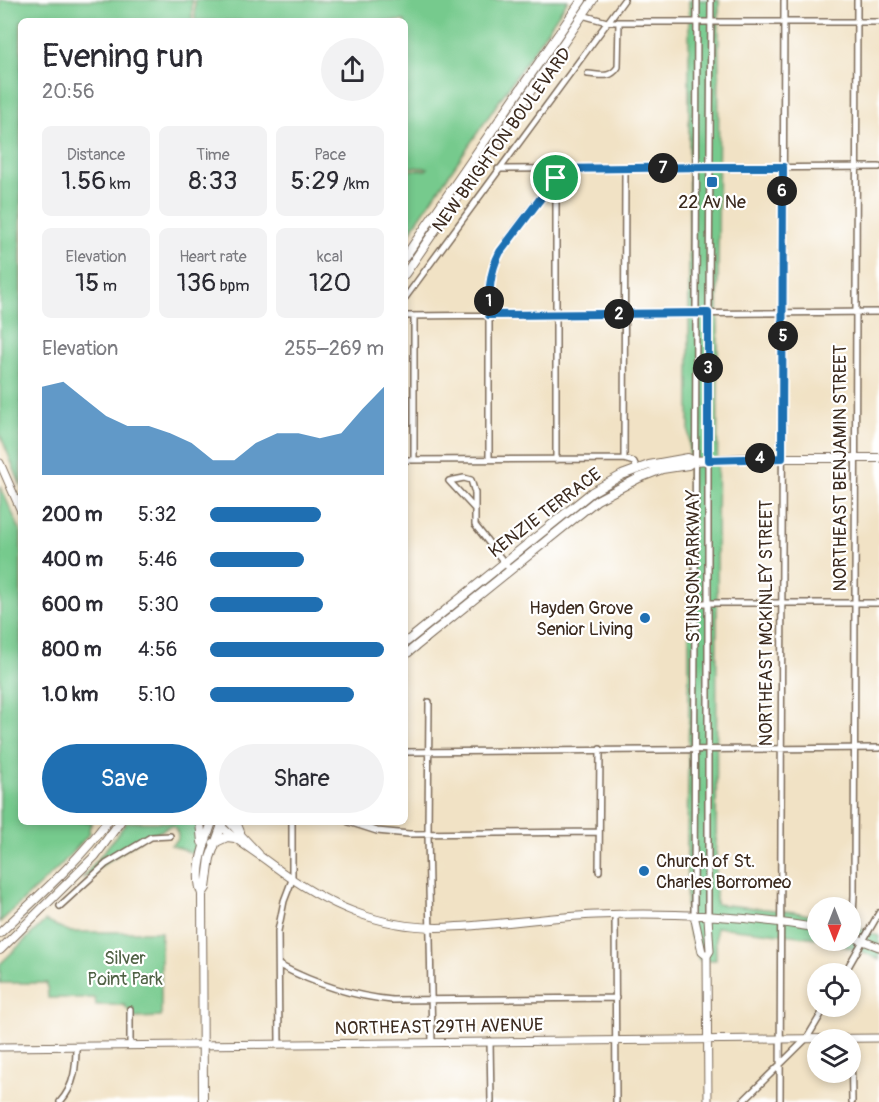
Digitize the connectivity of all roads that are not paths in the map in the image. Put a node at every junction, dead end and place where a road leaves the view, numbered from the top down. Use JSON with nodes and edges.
{"nodes":[{"id":1,"x":582,"y":0,"type":"edge"},
{"id":2,"x":593,"y":0,"type":"edge"},
{"id":3,"x":624,"y":0,"type":"edge"},
{"id":4,"x":697,"y":0,"type":"edge"},
{"id":5,"x":711,"y":0,"type":"edge"},
{"id":6,"x":784,"y":0,"type":"edge"},
{"id":7,"x":857,"y":0,"type":"edge"},
{"id":8,"x":574,"y":11,"type":"junction"},
{"id":9,"x":582,"y":15,"type":"junction"},
{"id":10,"x":697,"y":21,"type":"junction"},
{"id":11,"x":710,"y":21,"type":"junction"},
{"id":12,"x":784,"y":21,"type":"junction"},
{"id":13,"x":607,"y":22,"type":"junction"},
{"id":14,"x":619,"y":22,"type":"junction"},
{"id":15,"x":857,"y":22,"type":"junction"},
{"id":16,"x":879,"y":22,"type":"edge"},
{"id":17,"x":588,"y":74,"type":"dead end"},
{"id":18,"x":696,"y":167,"type":"junction"},
{"id":19,"x":709,"y":167,"type":"junction"},
{"id":20,"x":783,"y":167,"type":"junction"},
{"id":21,"x":855,"y":167,"type":"junction"},
{"id":22,"x":879,"y":167,"type":"edge"},
{"id":23,"x":498,"y":169,"type":"junction"},
{"id":24,"x":556,"y":169,"type":"junction"},
{"id":25,"x":626,"y":169,"type":"junction"},
{"id":26,"x":556,"y":178,"type":"junction"},
{"id":27,"x":408,"y":253,"type":"edge"},
{"id":28,"x":408,"y":270,"type":"edge"},
{"id":29,"x":408,"y":294,"type":"edge"},
{"id":30,"x":783,"y":312,"type":"junction"},
{"id":31,"x":855,"y":312,"type":"junction"},
{"id":32,"x":879,"y":312,"type":"edge"},
{"id":33,"x":695,"y":313,"type":"junction"},
{"id":34,"x":708,"y":313,"type":"junction"},
{"id":35,"x":557,"y":314,"type":"junction"},
{"id":36,"x":625,"y":314,"type":"junction"},
{"id":37,"x":489,"y":315,"type":"junction"},
{"id":38,"x":408,"y":316,"type":"edge"},
{"id":39,"x":414,"y":316,"type":"junction"},
{"id":40,"x":782,"y":458,"type":"junction"},
{"id":41,"x":854,"y":458,"type":"junction"},
{"id":42,"x":879,"y":458,"type":"edge"},
{"id":43,"x":489,"y":459,"type":"junction"},
{"id":44,"x":627,"y":459,"type":"junction"},
{"id":45,"x":408,"y":460,"type":"edge"},
{"id":46,"x":414,"y":460,"type":"junction"},
{"id":47,"x":556,"y":460,"type":"junction"},
{"id":48,"x":708,"y":460,"type":"junction"},
{"id":49,"x":694,"y":461,"type":"junction"},
{"id":50,"x":0,"y":463,"type":"edge"},
{"id":51,"x":638,"y":468,"type":"junction"},
{"id":52,"x":639,"y":478,"type":"junction"},
{"id":53,"x":18,"y":504,"type":"edge"},
{"id":54,"x":474,"y":508,"type":"junction"},
{"id":55,"x":504,"y":563,"type":"junction"},
{"id":56,"x":510,"y":570,"type":"junction"},
{"id":57,"x":694,"y":603,"type":"junction"},
{"id":58,"x":781,"y":603,"type":"junction"},
{"id":59,"x":854,"y":603,"type":"junction"},
{"id":60,"x":879,"y":603,"type":"edge"},
{"id":61,"x":708,"y":604,"type":"junction"},
{"id":62,"x":408,"y":641,"type":"edge"},
{"id":63,"x":408,"y":653,"type":"edge"},
{"id":64,"x":429,"y":702,"type":"dead end"},
{"id":65,"x":693,"y":748,"type":"junction"},
{"id":66,"x":707,"y":748,"type":"junction"},
{"id":67,"x":781,"y":748,"type":"junction"},
{"id":68,"x":854,"y":748,"type":"junction"},
{"id":69,"x":879,"y":748,"type":"edge"},
{"id":70,"x":600,"y":749,"type":"junction"},
{"id":71,"x":408,"y":752,"type":"edge"},
{"id":72,"x":429,"y":752,"type":"junction"},
{"id":73,"x":105,"y":825,"type":"edge"},
{"id":74,"x":118,"y":825,"type":"edge"},
{"id":75,"x":200,"y":825,"type":"edge"},
{"id":76,"x":211,"y":825,"type":"edge"},
{"id":77,"x":221,"y":825,"type":"edge"},
{"id":78,"x":224,"y":825,"type":"edge"},
{"id":79,"x":237,"y":825,"type":"edge"},
{"id":80,"x":292,"y":825,"type":"edge"},
{"id":81,"x":360,"y":825,"type":"edge"},
{"id":82,"x":599,"y":832,"type":"junction"},
{"id":83,"x":428,"y":834,"type":"junction"},
{"id":84,"x":237,"y":835,"type":"junction"},
{"id":85,"x":170,"y":836,"type":"dead end"},
{"id":86,"x":214,"y":843,"type":"junction"},
{"id":87,"x":203,"y":853,"type":"junction"},
{"id":88,"x":66,"y":871,"type":"junction"},
{"id":89,"x":599,"y":871,"type":"dead end"},
{"id":90,"x":73,"y":879,"type":"junction"},
{"id":91,"x":292,"y":880,"type":"junction"},
{"id":92,"x":82,"y":884,"type":"junction"},
{"id":93,"x":202,"y":894,"type":"junction"},
{"id":94,"x":852,"y":897,"type":"edge"},
{"id":95,"x":60,"y":906,"type":"dead end"},
{"id":96,"x":879,"y":913,"type":"edge"},
{"id":97,"x":615,"y":914,"type":"junction"},
{"id":98,"x":694,"y":915,"type":"junction"},
{"id":99,"x":708,"y":916,"type":"junction"},
{"id":100,"x":781,"y":922,"type":"junction"},
{"id":101,"x":807,"y":926,"type":"edge"},
{"id":102,"x":431,"y":927,"type":"junction"},
{"id":103,"x":0,"y":933,"type":"edge"},
{"id":104,"x":861,"y":940,"type":"edge"},
{"id":105,"x":864,"y":941,"type":"junction"},
{"id":106,"x":879,"y":947,"type":"edge"},
{"id":107,"x":0,"y":950,"type":"edge"},
{"id":108,"x":707,"y":956,"type":"junction"},
{"id":109,"x":851,"y":963,"type":"edge"},
{"id":110,"x":279,"y":965,"type":"junction"},
{"id":111,"x":616,"y":999,"type":"junction"},
{"id":112,"x":432,"y":1001,"type":"junction"},
{"id":113,"x":130,"y":1009,"type":"dead end"},
{"id":114,"x":807,"y":1038,"type":"joint"},
{"id":115,"x":861,"y":1038,"type":"edge"},
{"id":116,"x":879,"y":1038,"type":"edge"},
{"id":117,"x":708,"y":1039,"type":"junction"},
{"id":118,"x":780,"y":1039,"type":"junction"},
{"id":119,"x":490,"y":1041,"type":"junction"},
{"id":120,"x":616,"y":1041,"type":"junction"},
{"id":121,"x":432,"y":1042,"type":"junction"},
{"id":122,"x":279,"y":1044,"type":"junction"},
{"id":123,"x":202,"y":1045,"type":"junction"},
{"id":124,"x":76,"y":1046,"type":"junction"},
{"id":125,"x":130,"y":1046,"type":"junction"},
{"id":126,"x":0,"y":1047,"type":"edge"},
{"id":127,"x":780,"y":1066,"type":"junction"},
{"id":128,"x":852,"y":1083,"type":"edge"},
{"id":129,"x":60,"y":1102,"type":"edge"},
{"id":130,"x":203,"y":1102,"type":"edge"},
{"id":131,"x":491,"y":1102,"type":"edge"},
{"id":132,"x":616,"y":1102,"type":"edge"},
{"id":133,"x":708,"y":1102,"type":"edge"},
{"id":134,"x":742,"y":1102,"type":"edge"},
{"id":135,"x":780,"y":1102,"type":"edge"},
{"id":136,"x":852,"y":1102,"type":"edge"}],
"edges":[{"from":1,"to":8,"type":"main road","name":"NEW BRIGHTON BOULEVARD"},
{"from":2,"to":9,"type":"main road","name":"NEW BRIGHTON BOULEVARD"},
{"from":3,"to":13,"type":"street","name":"NEW BRIGHTON BOULEVARD"},
{"from":4,"to":10,"type":"street","name":"STINSON PARKWAY"},
{"from":5,"to":11,"type":"street","name":"STINSON PARKWAY"},
{"from":6,"to":12,"type":"street","name":"NORTHEAST MCKINLEY STREET"},
{"from":7,"to":15,"type":"street","name":"NORTHEAST BENJAMIN STREET"},
{"from":8,"to":9,"type":"street"},
{"from":8,"to":27,"type":"main road","name":"NEW BRIGHTON BOULEVARD"},
{"from":9,"to":13,"type":"street"},
{"from":9,"to":28,"type":"main road","name":"NEW BRIGHTON BOULEVARD"},
{"from":10,"to":11,"type":"street"},
{"from":10,"to":14,"type":"street"},
{"from":10,"to":18,"type":"street","name":"STINSON PARKWAY"},
{"from":11,"to":12,"type":"street"},
{"from":11,"to":19,"type":"street","name":"STINSON PARKWAY"},
{"from":12,"to":15,"type":"street"},
{"from":12,"to":20,"type":"street","name":"NORTHEAST MCKINLEY STREET"},
{"from":13,"to":14,"type":"street"},
{"from":13,"to":23,"type":"street","name":"NEW BRIGHTON BOULEVARD"},
{"from":14,"to":17,"type":"street"},
{"from":15,"to":16,"type":"street"},
{"from":15,"to":21,"type":"street","name":"NORTHEAST BENJAMIN STREET"},
{"from":18,"to":19,"type":"street"},
{"from":18,"to":25,"type":"street"},
{"from":18,"to":33,"type":"street","name":"STINSON PARKWAY"},
{"from":19,"to":20,"type":"street"},
{"from":19,"to":34,"type":"street","name":"STINSON PARKWAY"},
{"from":20,"to":21,"type":"street"},
{"from":20,"to":30,"type":"street","name":"NORTHEAST MCKINLEY STREET"},
{"from":21,"to":22,"type":"street"},
{"from":21,"to":31,"type":"street","name":"NORTHEAST BENJAMIN STREET"},
{"from":23,"to":24,"type":"street"},
{"from":23,"to":29,"type":"street","name":"NEW BRIGHTON BOULEVARD"},
{"from":24,"to":25,"type":"street"},
{"from":24,"to":26,"type":"street"},
{"from":25,"to":36,"type":"street"},
{"from":26,"to":35,"type":"street"},
{"from":26,"to":37,"type":"street"},
{"from":30,"to":31,"type":"street"},
{"from":30,"to":34,"type":"street"},
{"from":30,"to":40,"type":"street","name":"NORTHEAST MCKINLEY STREET"},
{"from":31,"to":32,"type":"street"},
{"from":31,"to":41,"type":"street","name":"NORTHEAST BENJAMIN STREET"},
{"from":33,"to":34,"type":"street"},
{"from":33,"to":36,"type":"street"},
{"from":33,"to":49,"type":"street","name":"STINSON PARKWAY"},
{"from":34,"to":48,"type":"street","name":"STINSON PARKWAY"},
{"from":35,"to":36,"type":"street"},
{"from":35,"to":37,"type":"street"},
{"from":35,"to":47,"type":"street"},
{"from":36,"to":44,"type":"street"},
{"from":37,"to":39,"type":"street"},
{"from":37,"to":43,"type":"street"},
{"from":38,"to":39,"type":"street"},
{"from":39,"to":46,"type":"street"},
{"from":40,"to":41,"type":"main road"},
{"from":40,"to":48,"type":"main road"},
{"from":40,"to":58,"type":"street","name":"NORTHEAST MCKINLEY STREET"},
{"from":41,"to":42,"type":"main road"},
{"from":41,"to":59,"type":"street","name":"NORTHEAST BENJAMIN STREET"},
{"from":43,"to":46,"type":"street"},
{"from":43,"to":47,"type":"street"},
{"from":44,"to":47,"type":"street"},
{"from":44,"to":51,"type":"street"},
{"from":45,"to":46,"type":"street"},
{"from":48,"to":49,"type":"main road"},
{"from":48,"to":61,"type":"street","name":"STINSON PARKWAY"},
{"from":49,"to":51,"type":"main road","name":"KENZIE TERRACE"},
{"from":49,"to":52,"type":"main road","name":"KENZIE TERRACE"},
{"from":49,"to":57,"type":"street","name":"STINSON PARKWAY"},
{"from":50,"to":53,"type":"street"},
{"from":51,"to":52,"type":"street"},
{"from":51,"to":55,"type":"main road","name":"KENZIE TERRACE"},
{"from":52,"to":56,"type":"main road","name":"KENZIE TERRACE"},
{"from":54,"to":54,"type":"street"},
{"from":54,"to":55,"type":"street"},
{"from":55,"to":56,"type":"street"},
{"from":55,"to":62,"type":"main road","name":"KENZIE TERRACE"},
{"from":56,"to":63,"type":"main road","name":"KENZIE TERRACE"},
{"from":57,"to":61,"type":"street"},
{"from":57,"to":65,"type":"street","name":"STINSON PARKWAY"},
{"from":58,"to":59,"type":"street"},
{"from":58,"to":61,"type":"street"},
{"from":58,"to":67,"type":"street","name":"NORTHEAST MCKINLEY STREET"},
{"from":59,"to":60,"type":"street"},
{"from":59,"to":68,"type":"street","name":"NORTHEAST BENJAMIN STREET"},
{"from":61,"to":66,"type":"street","name":"STINSON PARKWAY"},
{"from":64,"to":72,"type":"street"},
{"from":65,"to":66,"type":"street"},
{"from":65,"to":70,"type":"street"},
{"from":65,"to":98,"type":"street","name":"STINSON PARKWAY"},
{"from":66,"to":67,"type":"street"},
{"from":66,"to":99,"type":"street","name":"STINSON PARKWAY"},
{"from":67,"to":68,"type":"street"},
{"from":67,"to":100,"type":"street","name":"NORTHEAST MCKINLEY STREET"},
{"from":68,"to":69,"type":"street"},
{"from":68,"to":94,"type":"street","name":"NORTHEAST BENJAMIN STREET"},
{"from":70,"to":72,"type":"street"},
{"from":70,"to":82,"type":"street"},
{"from":71,"to":72,"type":"street"},
{"from":72,"to":83,"type":"street"},
{"from":73,"to":88,"type":"main road"},
{"from":74,"to":90,"type":"main road"},
{"from":75,"to":87,"type":"main road"},
{"from":76,"to":87,"type":"main road"},
{"from":77,"to":86,"type":"main road"},
{"from":78,"to":84,"type":"street"},
{"from":79,"to":84,"type":"main road"},
{"from":80,"to":91,"type":"street"},
{"from":81,"to":83,"type":"street"},
{"from":82,"to":83,"type":"street"},
{"from":82,"to":89,"type":"street"},
{"from":83,"to":102,"type":"street"},
{"from":84,"to":86,"type":"main road"},
{"from":84,"to":91,"type":"street"},
{"from":85,"to":92,"type":"street"},
{"from":86,"to":93,"type":"main road"},
{"from":87,"to":93,"type":"main road"},
{"from":88,"to":90,"type":"street"},
{"from":88,"to":103,"type":"main road"},
{"from":90,"to":92,"type":"street"},
{"from":90,"to":107,"type":"main road"},
{"from":91,"to":102,"type":"street"},
{"from":91,"to":110,"type":"street"},
{"from":92,"to":95,"type":"street"},
{"from":93,"to":123,"type":"main road"},
{"from":96,"to":105,"type":"street"},
{"from":97,"to":98,"type":"street"},
{"from":97,"to":102,"type":"street"},
{"from":97,"to":111,"type":"street"},
{"from":98,"to":99,"type":"street"},
{"from":98,"to":108,"type":"street"},
{"from":99,"to":100,"type":"street"},
{"from":99,"to":108,"type":"street"},
{"from":100,"to":101,"type":"street"},
{"from":100,"to":118,"type":"street","name":"NORTHEAST MCKINLEY STREET"},
{"from":102,"to":112,"type":"street"},
{"from":104,"to":105,"type":"street"},
{"from":105,"to":106,"type":"street"},
{"from":105,"to":109,"type":"street"},
{"from":108,"to":117,"type":"street"},
{"from":110,"to":112,"type":"street"},
{"from":110,"to":122,"type":"street"},
{"from":111,"to":112,"type":"street"},
{"from":111,"to":120,"type":"street"},
{"from":112,"to":121,"type":"street"},
{"from":113,"to":125,"type":"street"},
{"from":114,"to":118,"type":"street","name":"NORTHEAST 29TH AVENUE"},
{"from":114,"to":127,"type":"street"},
{"from":115,"to":116,"type":"street","name":"NORTHEAST 29TH AVENUE"},
{"from":117,"to":118,"type":"street","name":"NORTHEAST 29TH AVENUE"},
{"from":117,"to":120,"type":"street","name":"NORTHEAST 29TH AVENUE"},
{"from":117,"to":133,"type":"street"},
{"from":118,"to":127,"type":"street","name":"NORTHEAST MCKINLEY STREET"},
{"from":119,"to":120,"type":"street","name":"NORTHEAST 29TH AVENUE"},
{"from":119,"to":121,"type":"street","name":"NORTHEAST 29TH AVENUE"},
{"from":119,"to":131,"type":"street"},
{"from":120,"to":132,"type":"street"},
{"from":121,"to":122,"type":"street","name":"NORTHEAST 29TH AVENUE"},
{"from":122,"to":123,"type":"street","name":"NORTHEAST 29TH AVENUE"},
{"from":123,"to":125,"type":"street","name":"NORTHEAST 29TH AVENUE"},
{"from":123,"to":130,"type":"main road"},
{"from":124,"to":125,"type":"street","name":"NORTHEAST 29TH AVENUE"},
{"from":124,"to":126,"type":"street","name":"NORTHEAST 29TH AVENUE"},
{"from":124,"to":129,"type":"street"},
{"from":127,"to":134,"type":"street"},
{"from":127,"to":135,"type":"street","name":"NORTHEAST MCKINLEY STREET"},
{"from":128,"to":136,"type":"street"}]}
